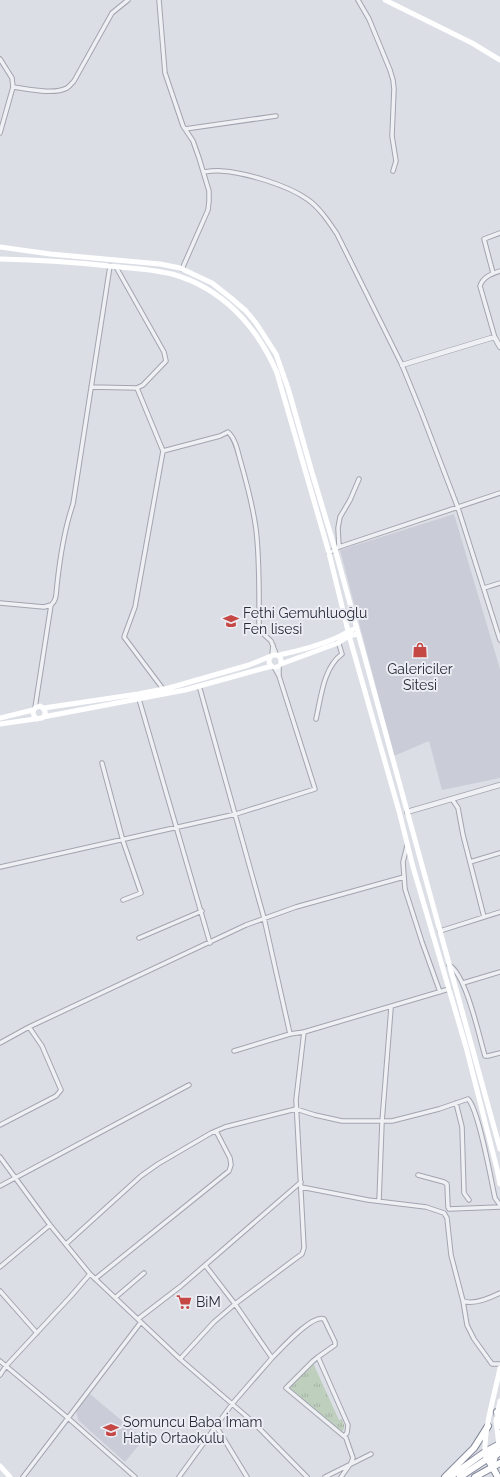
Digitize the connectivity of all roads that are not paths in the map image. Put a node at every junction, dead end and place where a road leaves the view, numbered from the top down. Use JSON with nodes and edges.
{"nodes":[{"id":1,"x":128,"y":0,"type":"edge"},
{"id":2,"x":159,"y":0,"type":"edge"},
{"id":3,"x":358,"y":0,"type":"edge"},
{"id":4,"x":385,"y":0,"type":"edge"},
{"id":5,"x":0,"y":59,"type":"edge"},
{"id":6,"x":500,"y":60,"type":"edge"},
{"id":7,"x":13,"y":87,"type":"junction"},
{"id":8,"x":276,"y":116,"type":"dead end"},
{"id":9,"x":185,"y":128,"type":"junction"},
{"id":10,"x":0,"y":133,"type":"edge"},
{"id":11,"x":393,"y":171,"type":"dead end"},
{"id":12,"x":204,"y":172,"type":"junction"},
{"id":13,"x":500,"y":233,"type":"edge"},
{"id":14,"x":0,"y":247,"type":"edge"},
{"id":15,"x":0,"y":259,"type":"edge"},
{"id":16,"x":110,"y":266,"type":"junction"},
{"id":17,"x":116,"y":267,"type":"junction"},
{"id":18,"x":182,"y":269,"type":"junction"},
{"id":19,"x":500,"y":271,"type":"edge"},
{"id":20,"x":493,"y":273,"type":"junction"},
{"id":21,"x":495,"y":338,"type":"junction"},
{"id":22,"x":500,"y":347,"type":"edge"},
{"id":23,"x":402,"y":365,"type":"junction"},
{"id":24,"x":91,"y":387,"type":"junction"},
{"id":25,"x":137,"y":388,"type":"junction"},
{"id":26,"x":164,"y":452,"type":"junction"},
{"id":27,"x":359,"y":479,"type":"dead end"},
{"id":28,"x":500,"y":493,"type":"edge"},
{"id":29,"x":458,"y":508,"type":"junction"},
{"id":30,"x":337,"y":548,"type":"junction"},
{"id":31,"x":329,"y":553,"type":"junction"},
{"id":32,"x":500,"y":583,"type":"edge"},
{"id":33,"x":484,"y":588,"type":"junction"},
{"id":34,"x":0,"y":603,"type":"edge"},
{"id":35,"x":51,"y":605,"type":"junction"},
{"id":36,"x":357,"y":631,"type":"junction"},
{"id":37,"x":349,"y":634,"type":"junction"},
{"id":38,"x":500,"y":640,"type":"edge"},
{"id":39,"x":338,"y":641,"type":"junction"},
{"id":40,"x":274,"y":655,"type":"junction"},
{"id":41,"x":280,"y":665,"type":"junction"},
{"id":42,"x":273,"y":666,"type":"junction"},
{"id":43,"x":279,"y":676,"type":"junction"},
{"id":44,"x":163,"y":689,"type":"junction"},
{"id":45,"x":200,"y":689,"type":"dead end"},
{"id":46,"x":38,"y":694,"type":"junction"},
{"id":47,"x":139,"y":699,"type":"junction"},
{"id":48,"x":43,"y":708,"type":"junction"},
{"id":49,"x":34,"y":709,"type":"junction"},
{"id":50,"x":43,"y":717,"type":"junction"},
{"id":51,"x":0,"y":718,"type":"edge"},
{"id":52,"x":37,"y":719,"type":"junction"},
{"id":53,"x":316,"y":719,"type":"dead end"},
{"id":54,"x":0,"y":724,"type":"edge"},
{"id":55,"x":102,"y":763,"type":"dead end"},
{"id":56,"x":500,"y":785,"type":"edge"},
{"id":57,"x":452,"y":798,"type":"junction"},
{"id":58,"x":407,"y":812,"type":"junction"},
{"id":59,"x":236,"y":814,"type":"junction"},
{"id":60,"x":178,"y":828,"type":"junction"},
{"id":61,"x":123,"y":841,"type":"junction"},
{"id":62,"x":407,"y":845,"type":"junction"},
{"id":63,"x":500,"y":853,"type":"edge"},
{"id":64,"x":470,"y":862,"type":"junction"},
{"id":65,"x":0,"y":867,"type":"edge"},
{"id":66,"x":404,"y":877,"type":"junction"},
{"id":67,"x":124,"y":900,"type":"dead end"},
{"id":68,"x":202,"y":911,"type":"junction"},
{"id":69,"x":500,"y":912,"type":"edge"},
{"id":70,"x":484,"y":917,"type":"junction"},
{"id":71,"x":264,"y":918,"type":"junction"},
{"id":72,"x":440,"y":931,"type":"junction"},
{"id":73,"x":139,"y":938,"type":"dead end"},
{"id":74,"x":210,"y":943,"type":"junction"},
{"id":75,"x":449,"y":965,"type":"junction"},
{"id":76,"x":499,"y":973,"type":"edge"},
{"id":77,"x":463,"y":983,"type":"junction"},
{"id":78,"x":449,"y":989,"type":"junction"},
{"id":79,"x":440,"y":992,"type":"junction"},
{"id":80,"x":391,"y":1008,"type":"junction"},
{"id":81,"x":476,"y":1023,"type":"junction"},
{"id":82,"x":466,"y":1026,"type":"junction"},
{"id":83,"x":30,"y":1027,"type":"junction"},
{"id":84,"x":304,"y":1032,"type":"junction"},
{"id":85,"x":290,"y":1034,"type":"junction"},
{"id":86,"x":0,"y":1043,"type":"edge"},
{"id":87,"x":234,"y":1051,"type":"dead end"},
{"id":88,"x":500,"y":1053,"type":"edge"},
{"id":89,"x":189,"y":1085,"type":"dead end"},
{"id":90,"x":456,"y":1103,"type":"junction"},
{"id":91,"x":296,"y":1109,"type":"junction"},
{"id":92,"x":382,"y":1122,"type":"junction"},
{"id":93,"x":0,"y":1125,"type":"edge"},
{"id":94,"x":216,"y":1131,"type":"junction"},
{"id":95,"x":500,"y":1149,"type":"edge"},
{"id":96,"x":0,"y":1157,"type":"edge"},
{"id":97,"x":499,"y":1168,"type":"edge"},
{"id":98,"x":418,"y":1175,"type":"dead end"},
{"id":99,"x":15,"y":1178,"type":"junction"},
{"id":100,"x":301,"y":1182,"type":"junction"},
{"id":101,"x":500,"y":1184,"type":"edge"},
{"id":102,"x":0,"y":1186,"type":"edge"},
{"id":103,"x":301,"y":1187,"type":"junction"},
{"id":104,"x":469,"y":1200,"type":"dead end"},
{"id":105,"x":379,"y":1201,"type":"junction"},
{"id":106,"x":500,"y":1206,"type":"edge"},
{"id":107,"x":50,"y":1225,"type":"junction"},
{"id":108,"x":66,"y":1244,"type":"junction"},
{"id":109,"x":205,"y":1266,"type":"junction"},
{"id":110,"x":0,"y":1267,"type":"edge"},
{"id":111,"x":144,"y":1273,"type":"dead end"},
{"id":112,"x":90,"y":1274,"type":"junction"},
{"id":113,"x":95,"y":1279,"type":"junction"},
{"id":114,"x":0,"y":1291,"type":"edge"},
{"id":115,"x":500,"y":1294,"type":"edge"},
{"id":116,"x":116,"y":1297,"type":"junction"},
{"id":117,"x":463,"y":1301,"type":"junction"},
{"id":118,"x":235,"y":1304,"type":"junction"},
{"id":119,"x":140,"y":1320,"type":"junction"},
{"id":120,"x":37,"y":1333,"type":"junction"},
{"id":121,"x":318,"y":1357,"type":"junction"},
{"id":122,"x":272,"y":1358,"type":"junction"},
{"id":123,"x":180,"y":1359,"type":"junction"},
{"id":124,"x":0,"y":1361,"type":"edge"},
{"id":125,"x":500,"y":1364,"type":"edge"},
{"id":126,"x":6,"y":1366,"type":"junction"},
{"id":127,"x":500,"y":1368,"type":"edge"},
{"id":128,"x":0,"y":1375,"type":"edge"},
{"id":129,"x":500,"y":1401,"type":"edge"},
{"id":130,"x":232,"y":1404,"type":"junction"},
{"id":131,"x":497,"y":1412,"type":"junction"},
{"id":132,"x":68,"y":1418,"type":"junction"},
{"id":133,"x":216,"y":1426,"type":"junction"},
{"id":134,"x":488,"y":1426,"type":"junction"},
{"id":135,"x":500,"y":1426,"type":"edge"},
{"id":136,"x":346,"y":1438,"type":"junction"},
{"id":137,"x":500,"y":1445,"type":"edge"},
{"id":138,"x":500,"y":1452,"type":"edge"},
{"id":139,"x":371,"y":1454,"type":"dead end"},
{"id":140,"x":484,"y":1457,"type":"junction"},
{"id":141,"x":351,"y":1463,"type":"junction"},
{"id":142,"x":500,"y":1463,"type":"edge"},
{"id":143,"x":0,"y":1466,"type":"edge"},
{"id":144,"x":492,"y":1467,"type":"junction"},
{"id":145,"x":10,"y":1477,"type":"edge"},
{"id":146,"x":23,"y":1477,"type":"edge"},
{"id":147,"x":134,"y":1477,"type":"edge"},
{"id":148,"x":179,"y":1477,"type":"edge"},
{"id":149,"x":247,"y":1477,"type":"edge"},
{"id":150,"x":308,"y":1477,"type":"edge"},
{"id":151,"x":325,"y":1477,"type":"edge"},
{"id":152,"x":341,"y":1477,"type":"edge"},
{"id":153,"x":445,"y":1477,"type":"edge"},
{"id":154,"x":450,"y":1477,"type":"edge"},
{"id":155,"x":460,"y":1477,"type":"edge"},
{"id":156,"x":474,"y":1477,"type":"edge"},
{"id":157,"x":498,"y":1477,"type":"edge"}],
"edges":[{"from":1,"to":7,"type":"street"},
{"from":2,"to":9,"type":"street"},
{"from":3,"to":11,"type":"street"},
{"from":4,"to":6,"type":"main road"},
{"from":5,"to":7,"type":"street"},
{"from":7,"to":10,"type":"street"},
{"from":8,"to":9,"type":"street"},
{"from":9,"to":12,"type":"street"},
{"from":12,"to":18,"type":"street"},
{"from":12,"to":23,"type":"street"},
{"from":13,"to":20,"type":"street"},
{"from":14,"to":18,"type":"main road"},
{"from":15,"to":16,"type":"main road"},
{"from":16,"to":17,"type":"main road"},
{"from":16,"to":24,"type":"street"},
{"from":17,"to":25,"type":"street"},
{"from":17,"to":31,"type":"main road"},
{"from":18,"to":30,"type":"main road"},
{"from":19,"to":20,"type":"street"},
{"from":20,"to":21,"type":"street"},
{"from":21,"to":22,"type":"street"},
{"from":21,"to":23,"type":"street"},
{"from":23,"to":29,"type":"street"},
{"from":24,"to":25,"type":"street"},
{"from":24,"to":35,"type":"street"},
{"from":25,"to":26,"type":"street"},
{"from":26,"to":40,"type":"street"},
{"from":26,"to":44,"type":"street"},
{"from":27,"to":30,"type":"street"},
{"from":28,"to":29,"type":"street"},
{"from":29,"to":30,"type":"street"},
{"from":29,"to":33,"type":"street"},
{"from":30,"to":31,"type":"street"},
{"from":30,"to":36,"type":"main road"},
{"from":31,"to":37,"type":"main road"},
{"from":32,"to":33,"type":"street"},
{"from":33,"to":38,"type":"street"},
{"from":34,"to":35,"type":"street"},
{"from":35,"to":46,"type":"street"},
{"from":36,"to":37,"type":"main road"},
{"from":36,"to":58,"type":"main road"},
{"from":37,"to":39,"type":"main road"},
{"from":37,"to":62,"type":"main road"},
{"from":39,"to":40,"type":"main road"},
{"from":39,"to":41,"type":"main road"},
{"from":39,"to":53,"type":"street"},
{"from":40,"to":41,"type":"main road"},
{"from":40,"to":42,"type":"main road"},
{"from":40,"to":44,"type":"main road"},
{"from":41,"to":42,"type":"main road"},
{"from":41,"to":43,"type":"street"},
{"from":42,"to":43,"type":"street"},
{"from":42,"to":47,"type":"main road"},
{"from":43,"to":59,"type":"street"},
{"from":44,"to":48,"type":"main road"},
{"from":45,"to":59,"type":"street"},
{"from":46,"to":48,"type":"street"},
{"from":46,"to":49,"type":"street"},
{"from":47,"to":50,"type":"main road"},
{"from":47,"to":60,"type":"street"},
{"from":48,"to":49,"type":"main road"},
{"from":48,"to":50,"type":"main road"},
{"from":49,"to":51,"type":"main road"},
{"from":49,"to":52,"type":"main road"},
{"from":50,"to":52,"type":"main road"},
{"from":52,"to":54,"type":"main road"},
{"from":55,"to":61,"type":"street"},
{"from":56,"to":57,"type":"street"},
{"from":57,"to":58,"type":"street"},
{"from":57,"to":64,"type":"street"},
{"from":58,"to":72,"type":"main road"},
{"from":59,"to":60,"type":"street"},
{"from":59,"to":71,"type":"street"},
{"from":60,"to":61,"type":"street"},
{"from":60,"to":68,"type":"street"},
{"from":61,"to":65,"type":"street"},
{"from":61,"to":67,"type":"street"},
{"from":62,"to":66,"type":"street"},
{"from":62,"to":78,"type":"main road"},
{"from":63,"to":64,"type":"street"},
{"from":64,"to":70,"type":"street"},
{"from":66,"to":71,"type":"street"},
{"from":66,"to":79,"type":"street"},
{"from":68,"to":73,"type":"street"},
{"from":68,"to":74,"type":"street"},
{"from":69,"to":70,"type":"street"},
{"from":70,"to":72,"type":"street"},
{"from":71,"to":74,"type":"street"},
{"from":71,"to":85,"type":"street"},
{"from":72,"to":75,"type":"main road"},
{"from":74,"to":83,"type":"street"},
{"from":75,"to":77,"type":"street"},
{"from":75,"to":82,"type":"main road"},
{"from":76,"to":77,"type":"street"},
{"from":77,"to":81,"type":"street"},
{"from":78,"to":79,"type":"street"},
{"from":78,"to":97,"type":"main road"},
{"from":79,"to":80,"type":"street"},
{"from":80,"to":84,"type":"street"},
{"from":80,"to":92,"type":"street"},
{"from":81,"to":82,"type":"street"},
{"from":81,"to":88,"type":"street"},
{"from":82,"to":95,"type":"main road"},
{"from":83,"to":86,"type":"street"},
{"from":83,"to":93,"type":"street"},
{"from":84,"to":85,"type":"street"},
{"from":84,"to":91,"type":"street"},
{"from":85,"to":87,"type":"street"},
{"from":89,"to":99,"type":"street"},
{"from":90,"to":92,"type":"street"},
{"from":90,"to":104,"type":"street"},
{"from":90,"to":106,"type":"street"},
{"from":91,"to":92,"type":"street"},
{"from":91,"to":94,"type":"street"},
{"from":91,"to":100,"type":"street"},
{"from":92,"to":105,"type":"street"},
{"from":94,"to":108,"type":"street"},
{"from":94,"to":113,"type":"street"},
{"from":96,"to":99,"type":"street"},
{"from":97,"to":101,"type":"main road"},
{"from":98,"to":106,"type":"street"},
{"from":99,"to":102,"type":"street"},
{"from":99,"to":107,"type":"street"},
{"from":100,"to":103,"type":"street"},
{"from":100,"to":109,"type":"street"},
{"from":103,"to":105,"type":"street"},
{"from":103,"to":118,"type":"street"},
{"from":105,"to":117,"type":"street"},
{"from":107,"to":108,"type":"street"},
{"from":107,"to":110,"type":"street"},
{"from":108,"to":112,"type":"street"},
{"from":109,"to":118,"type":"street"},
{"from":109,"to":119,"type":"street"},
{"from":111,"to":116,"type":"street"},
{"from":112,"to":113,"type":"street"},
{"from":112,"to":120,"type":"street"},
{"from":113,"to":116,"type":"street"},
{"from":114,"to":120,"type":"street"},
{"from":115,"to":117,"type":"street"},
{"from":116,"to":119,"type":"street"},
{"from":117,"to":125,"type":"street"},
{"from":118,"to":122,"type":"street"},
{"from":118,"to":123,"type":"street"},
{"from":119,"to":123,"type":"street"},
{"from":119,"to":132,"type":"street"},
{"from":120,"to":126,"type":"street"},
{"from":121,"to":122,"type":"street"},
{"from":121,"to":136,"type":"street"},
{"from":121,"to":136,"type":"street"},
{"from":122,"to":130,"type":"street"},
{"from":123,"to":130,"type":"street"},
{"from":124,"to":126,"type":"street"},
{"from":126,"to":128,"type":"street"},
{"from":126,"to":132,"type":"street"},
{"from":127,"to":134,"type":"main road"},
{"from":129,"to":131,"type":"main road"},
{"from":130,"to":133,"type":"street"},
{"from":130,"to":150,"type":"street"},
{"from":131,"to":135,"type":"highway"},
{"from":131,"to":137,"type":"main road"},
{"from":132,"to":146,"type":"street"},
{"from":132,"to":147,"type":"street"},
{"from":133,"to":148,"type":"street"},
{"from":133,"to":149,"type":"street"},
{"from":134,"to":140,"type":"main road"},
{"from":134,"to":153,"type":"highway"},
{"from":136,"to":141,"type":"street"},
{"from":137,"to":140,"type":"highway"},
{"from":138,"to":144,"type":"highway"},
{"from":139,"to":141,"type":"street"},
{"from":140,"to":144,"type":"highway"},
{"from":140,"to":154,"type":"highway"},
{"from":140,"to":155,"type":"highway"},
{"from":141,"to":151,"type":"street"},
{"from":141,"to":152,"type":"street"},
{"from":142,"to":144,"type":"highway"},
{"from":143,"to":145,"type":"main road"},
{"from":144,"to":156,"type":"highway"},
{"from":144,"to":157,"type":"highway"}]}
